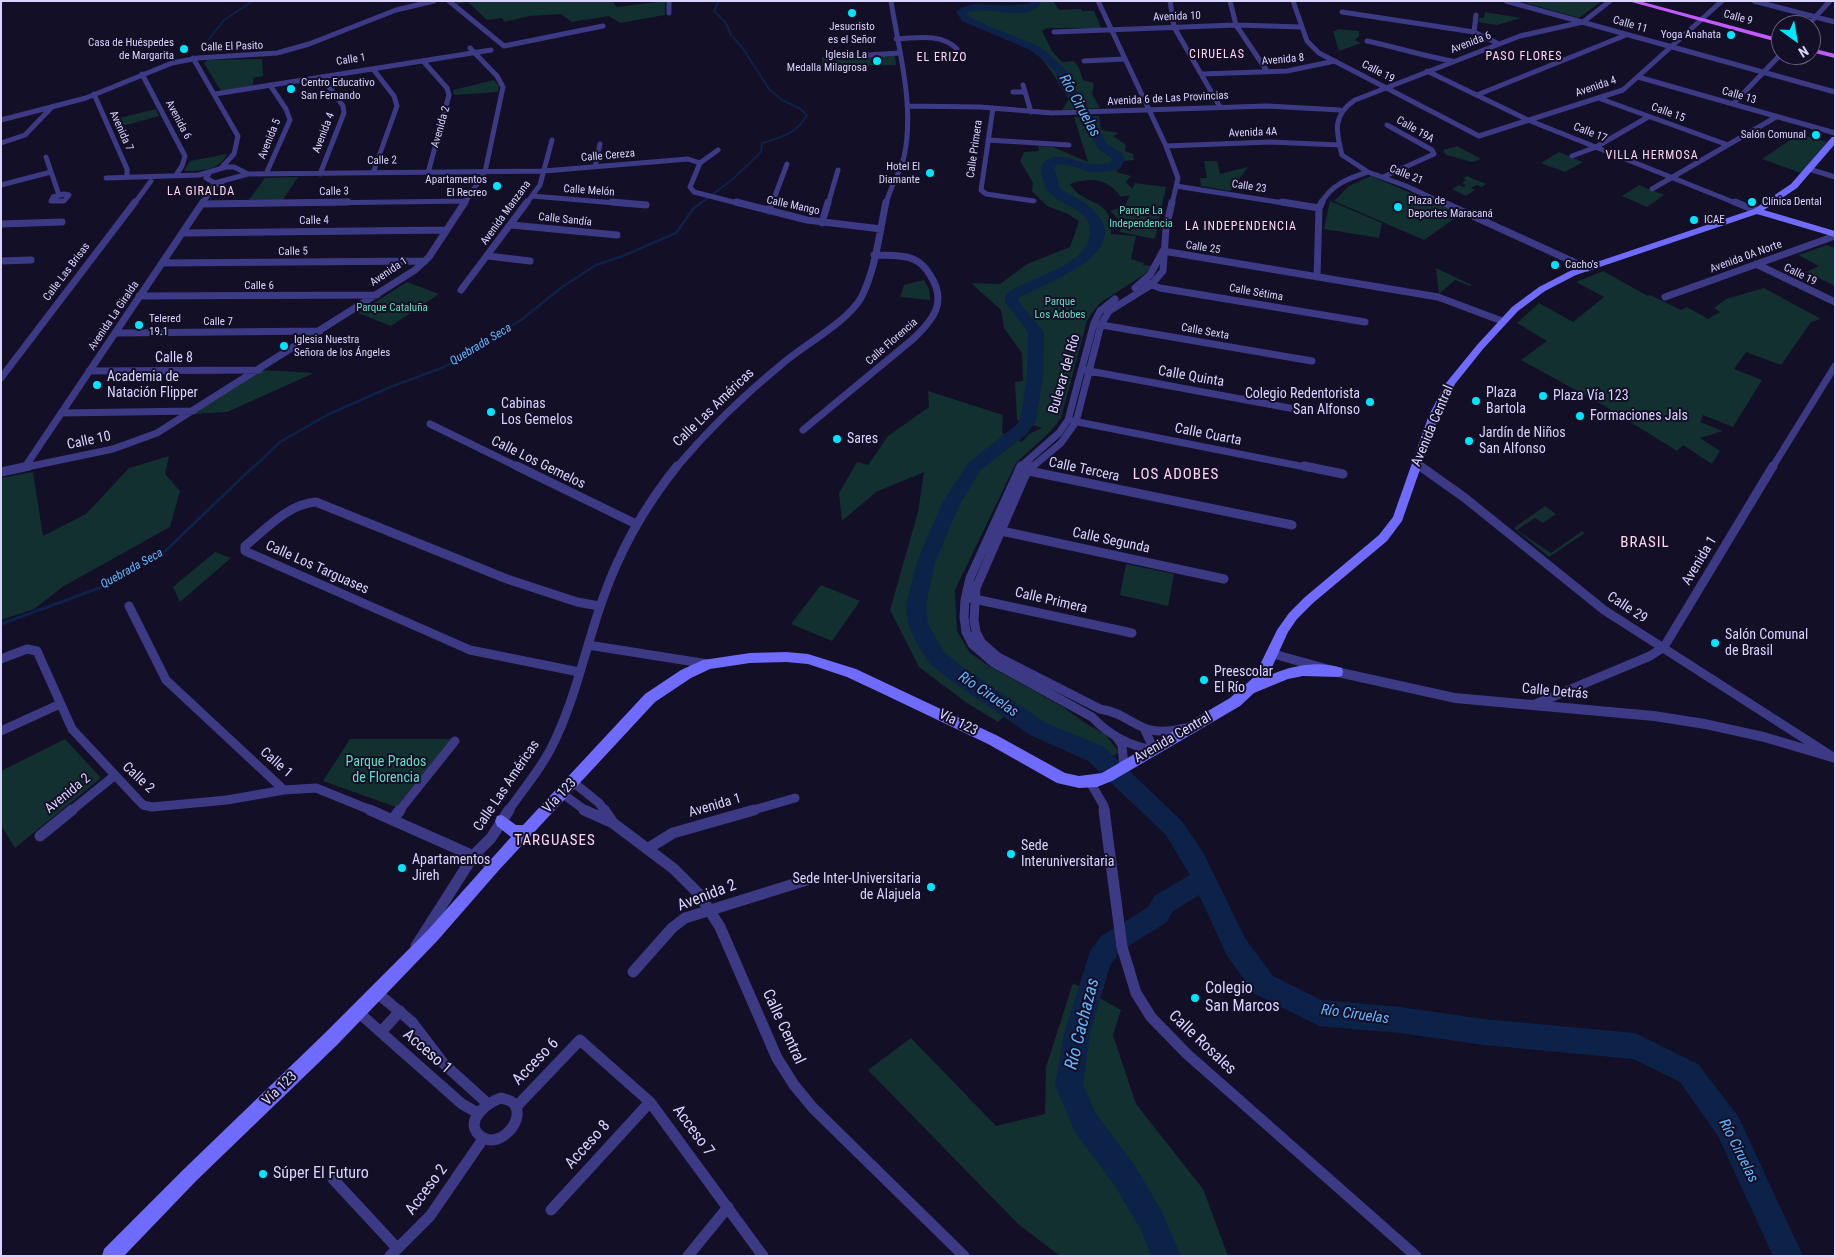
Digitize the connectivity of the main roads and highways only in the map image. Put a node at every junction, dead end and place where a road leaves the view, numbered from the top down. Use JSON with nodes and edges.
{"nodes":[{"id":1,"x":1631,"y":1,"type":"edge"},
{"id":2,"x":1771,"y":39,"type":"edge"},
{"id":3,"x":1821,"y":52,"type":"edge"},
{"id":4,"x":1835,"y":56,"type":"edge"},
{"id":5,"x":1835,"y":139,"type":"edge"},
{"id":6,"x":1757,"y":211,"type":"junction"},
{"id":7,"x":1835,"y":235,"type":"edge"},
{"id":8,"x":1338,"y":672,"type":"road end"},
{"id":9,"x":1250,"y":690,"type":"junction"},
{"id":10,"x":1090,"y":782,"type":"joint"},
{"id":11,"x":502,"y":821,"type":"road end"},
{"id":12,"x":526,"y":831,"type":"junction"},
{"id":13,"x":111,"y":1256,"type":"edge"}],
"edges":[{"from":1,"to":2,"type":"main road","name":"Calle 9"},
{"from":3,"to":4,"type":"main road"},
{"from":5,"to":6,"type":"main road","name":"Avenida Central"},
{"from":6,"to":7,"type":"main road","name":"Calle 17"},
{"from":6,"to":9,"type":"main road","name":"Avenida Central"},
{"from":8,"to":9,"type":"main road"},
{"from":9,"to":10,"type":"main road","name":"Avenida Central"},
{"from":10,"to":12,"type":"main road","name":"Vía 123"},
{"from":11,"to":12,"type":"main road"},
{"from":12,"to":13,"type":"main road","name":"Vía 123"}]}
